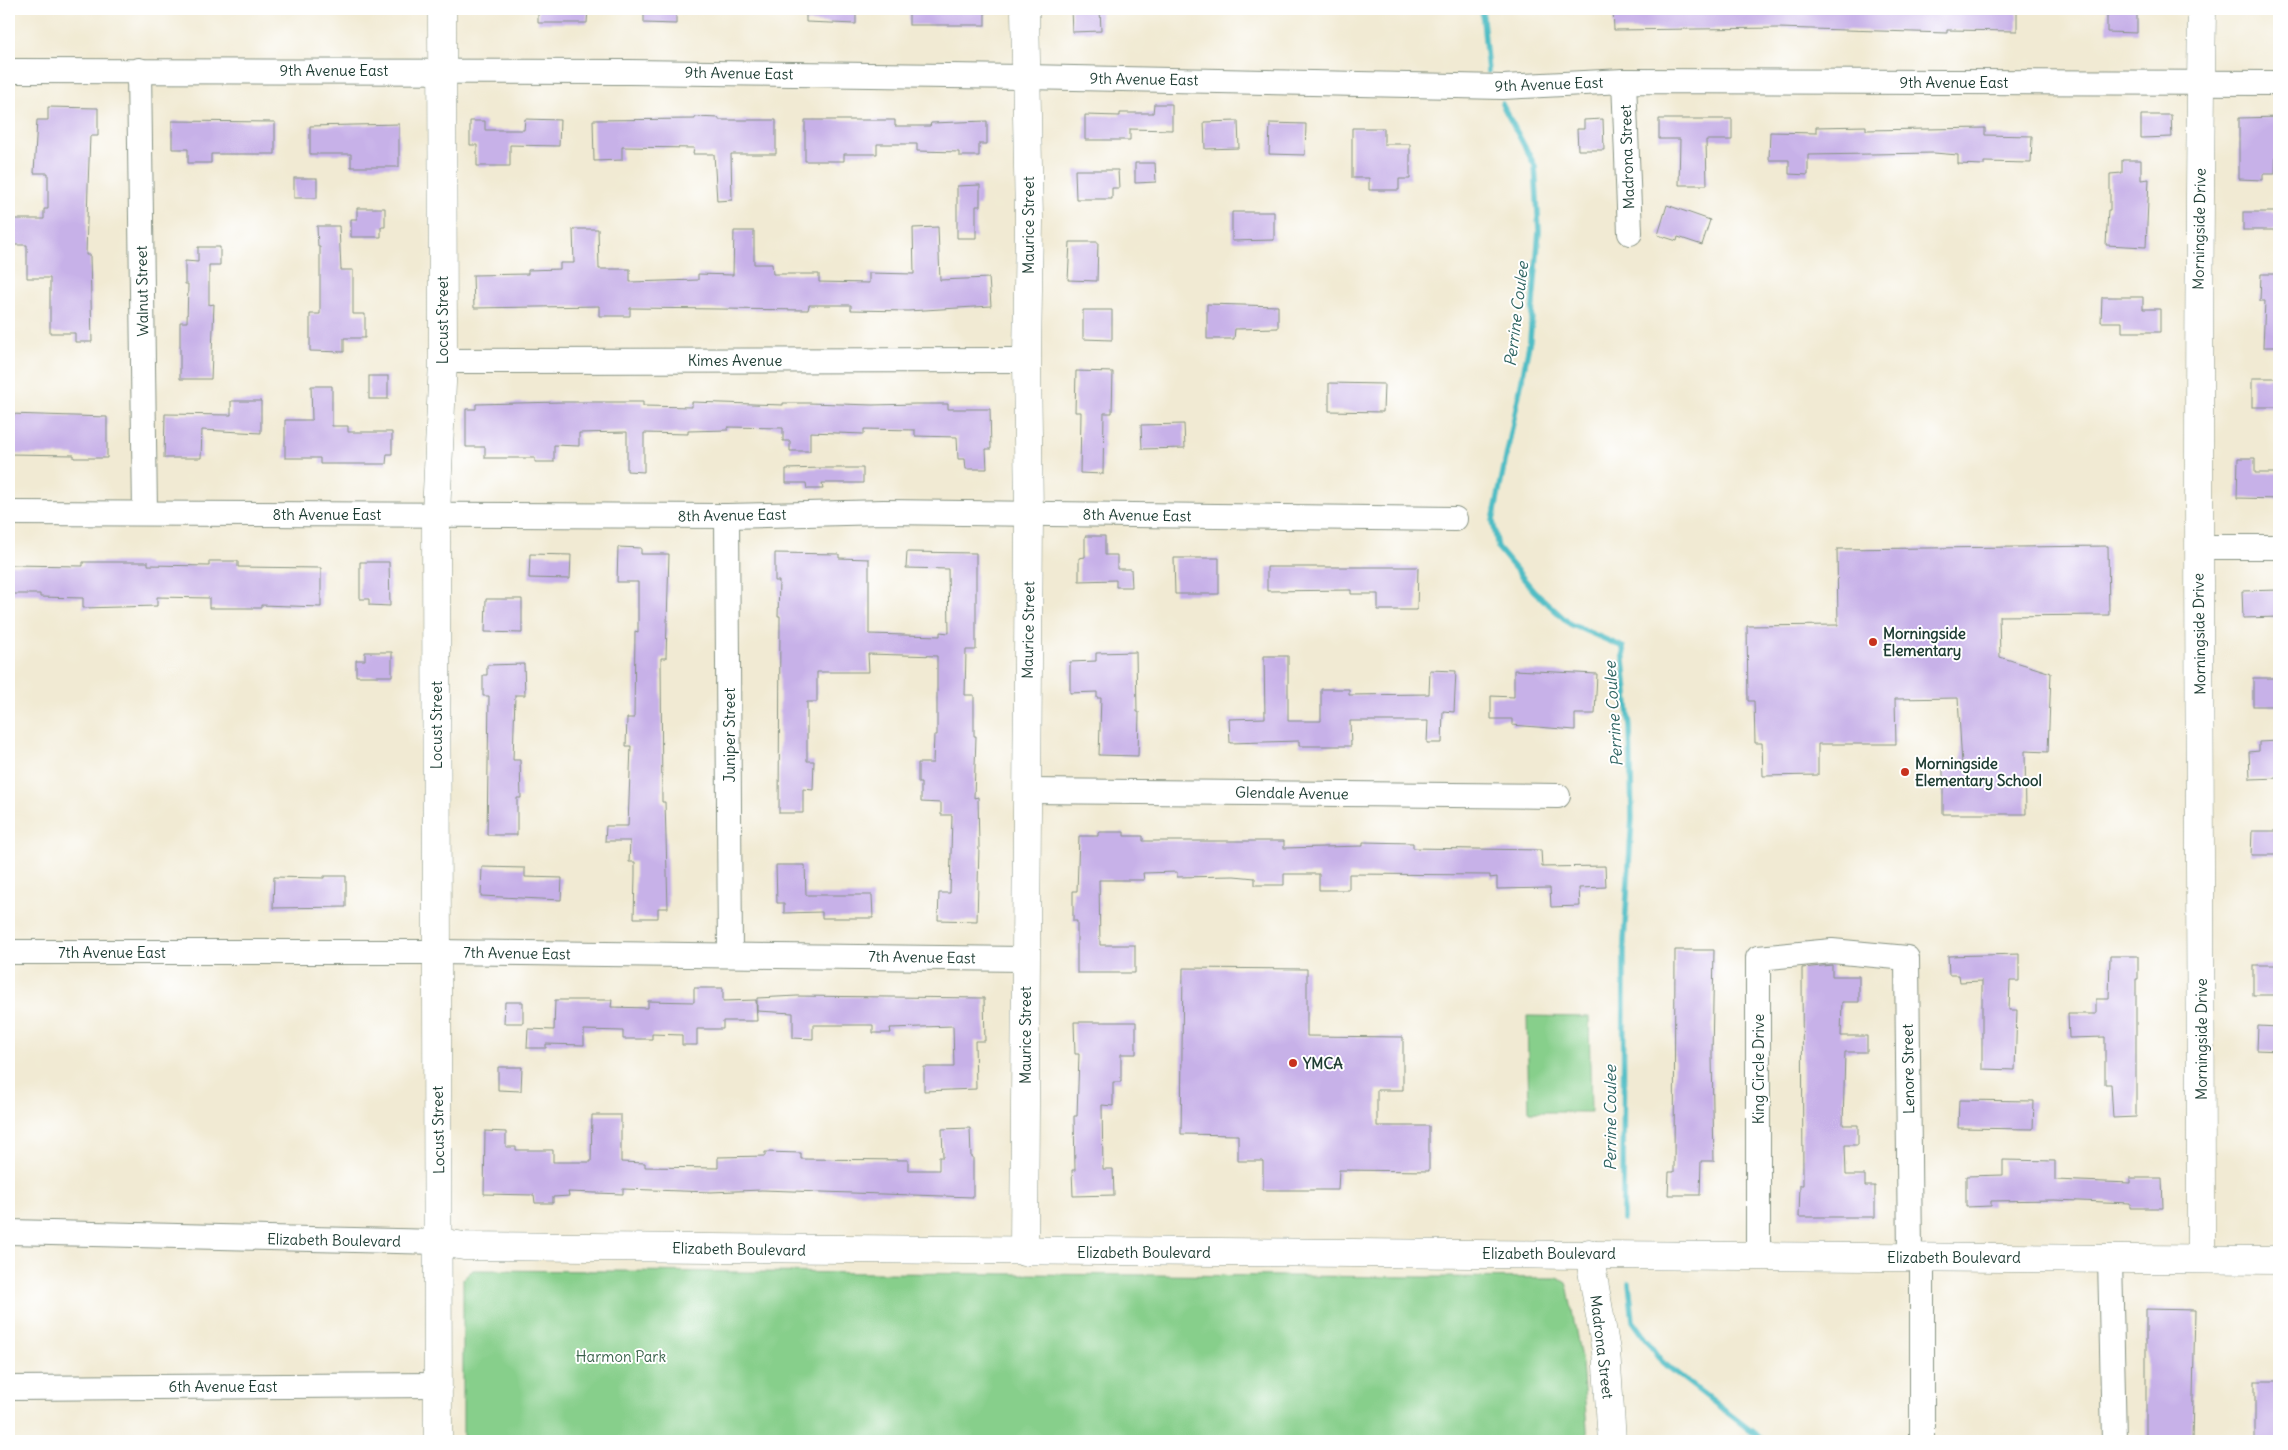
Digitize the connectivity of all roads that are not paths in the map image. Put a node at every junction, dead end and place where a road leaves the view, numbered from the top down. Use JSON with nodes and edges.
{"nodes":[{"id":1,"x":442,"y":9,"type":"edge"},
{"id":2,"x":1025,"y":9,"type":"edge"},
{"id":3,"x":2202,"y":9,"type":"edge"},
{"id":4,"x":139,"y":70,"type":"junction"},
{"id":5,"x":442,"y":70,"type":"junction"},
{"id":6,"x":9,"y":71,"type":"edge"},
{"id":7,"x":1026,"y":76,"type":"junction"},
{"id":8,"x":1624,"y":81,"type":"junction"},
{"id":9,"x":2201,"y":83,"type":"junction"},
{"id":10,"x":2279,"y":83,"type":"edge"},
{"id":11,"x":1630,"y":233,"type":"dead end"},
{"id":12,"x":1027,"y":360,"type":"junction"},
{"id":13,"x":443,"y":361,"type":"junction"},
{"id":14,"x":9,"y":513,"type":"edge"},
{"id":15,"x":145,"y":513,"type":"junction"},
{"id":16,"x":436,"y":514,"type":"junction"},
{"id":17,"x":1029,"y":514,"type":"junction"},
{"id":18,"x":727,"y":516,"type":"junction"},
{"id":19,"x":1455,"y":519,"type":"dead end"},
{"id":20,"x":2198,"y":547,"type":"junction"},
{"id":21,"x":2279,"y":547,"type":"edge"},
{"id":22,"x":1026,"y":791,"type":"junction"},
{"id":23,"x":1558,"y":796,"type":"dead end"},
{"id":24,"x":1832,"y":950,"type":"joint"},
{"id":25,"x":9,"y":952,"type":"edge"},
{"id":26,"x":436,"y":952,"type":"junction"},
{"id":27,"x":730,"y":955,"type":"junction"},
{"id":28,"x":1025,"y":959,"type":"junction"},
{"id":29,"x":9,"y":1232,"type":"edge"},
{"id":30,"x":439,"y":1242,"type":"junction"},
{"id":31,"x":1024,"y":1252,"type":"junction"},
{"id":32,"x":1589,"y":1253,"type":"junction"},
{"id":33,"x":1758,"y":1255,"type":"junction"},
{"id":34,"x":1916,"y":1257,"type":"junction"},
{"id":35,"x":2110,"y":1258,"type":"junction"},
{"id":36,"x":2201,"y":1259,"type":"junction"},
{"id":37,"x":2279,"y":1260,"type":"edge"},
{"id":38,"x":438,"y":1385,"type":"junction"},
{"id":39,"x":9,"y":1388,"type":"edge"},
{"id":40,"x":438,"y":1441,"type":"edge"},
{"id":41,"x":1612,"y":1441,"type":"edge"},
{"id":42,"x":1922,"y":1441,"type":"edge"},
{"id":43,"x":2114,"y":1441,"type":"edge"}],
"edges":[{"from":1,"to":5,"type":"street","name":"Locust Street"},
{"from":2,"to":7,"type":"street","name":"Maurice Street"},
{"from":3,"to":9,"type":"street","name":"Morningside Drive"},
{"from":4,"to":5,"type":"street","name":"9th Avenue East"},
{"from":4,"to":6,"type":"street","name":"9th Avenue East"},
{"from":4,"to":15,"type":"street","name":"Walnut Street"},
{"from":5,"to":7,"type":"street","name":"9th Avenue East"},
{"from":5,"to":13,"type":"street","name":"Locust Street"},
{"from":7,"to":8,"type":"street","name":"9th Avenue East"},
{"from":7,"to":12,"type":"street","name":"Maurice Street"},
{"from":8,"to":9,"type":"street","name":"9th Avenue East"},
{"from":8,"to":11,"type":"street","name":"Madrona Street"},
{"from":9,"to":10,"type":"street","name":"9th Avenue East"},
{"from":9,"to":20,"type":"street","name":"Morningside Drive"},
{"from":12,"to":13,"type":"street","name":"Kimes Avenue"},
{"from":12,"to":17,"type":"street","name":"Maurice Street"},
{"from":13,"to":16,"type":"street","name":"Locust Street"},
{"from":14,"to":15,"type":"street","name":"8th Avenue East"},
{"from":15,"to":16,"type":"street","name":"8th Avenue East"},
{"from":16,"to":18,"type":"street","name":"8th Avenue East"},
{"from":16,"to":26,"type":"street","name":"Locust Street"},
{"from":17,"to":18,"type":"street","name":"8th Avenue East"},
{"from":17,"to":19,"type":"street","name":"8th Avenue East"},
{"from":17,"to":22,"type":"street","name":"Maurice Street"},
{"from":18,"to":27,"type":"street","name":"Juniper Street"},
{"from":20,"to":21,"type":"street"},
{"from":20,"to":36,"type":"street","name":"Morningside Drive"},
{"from":22,"to":23,"type":"street","name":"Glendale Avenue"},
{"from":22,"to":28,"type":"street","name":"Maurice Street"},
{"from":24,"to":33,"type":"street","name":"King Circle Drive"},
{"from":24,"to":34,"type":"street","name":"Lenore Street"},
{"from":25,"to":26,"type":"street","name":"7th Avenue East"},
{"from":26,"to":27,"type":"street","name":"7th Avenue East"},
{"from":26,"to":30,"type":"street","name":"Locust Street"},
{"from":27,"to":28,"type":"street","name":"7th Avenue East"},
{"from":28,"to":31,"type":"street","name":"Maurice Street"},
{"from":29,"to":30,"type":"street","name":"Elizabeth Boulevard"},
{"from":30,"to":31,"type":"street","name":"Elizabeth Boulevard"},
{"from":30,"to":38,"type":"street","name":"Locust Street"},
{"from":31,"to":32,"type":"street","name":"Elizabeth Boulevard"},
{"from":32,"to":33,"type":"street","name":"Elizabeth Boulevard"},
{"from":32,"to":41,"type":"street","name":"Madrona Street"},
{"from":33,"to":34,"type":"street","name":"Elizabeth Boulevard"},
{"from":34,"to":35,"type":"street","name":"Elizabeth Boulevard"},
{"from":34,"to":42,"type":"street"},
{"from":35,"to":36,"type":"street","name":"Elizabeth Boulevard"},
{"from":35,"to":43,"type":"street"},
{"from":36,"to":37,"type":"street","name":"Elizabeth Boulevard"},
{"from":38,"to":39,"type":"street","name":"6th Avenue East"},
{"from":38,"to":40,"type":"street","name":"Locust Street"}]}
